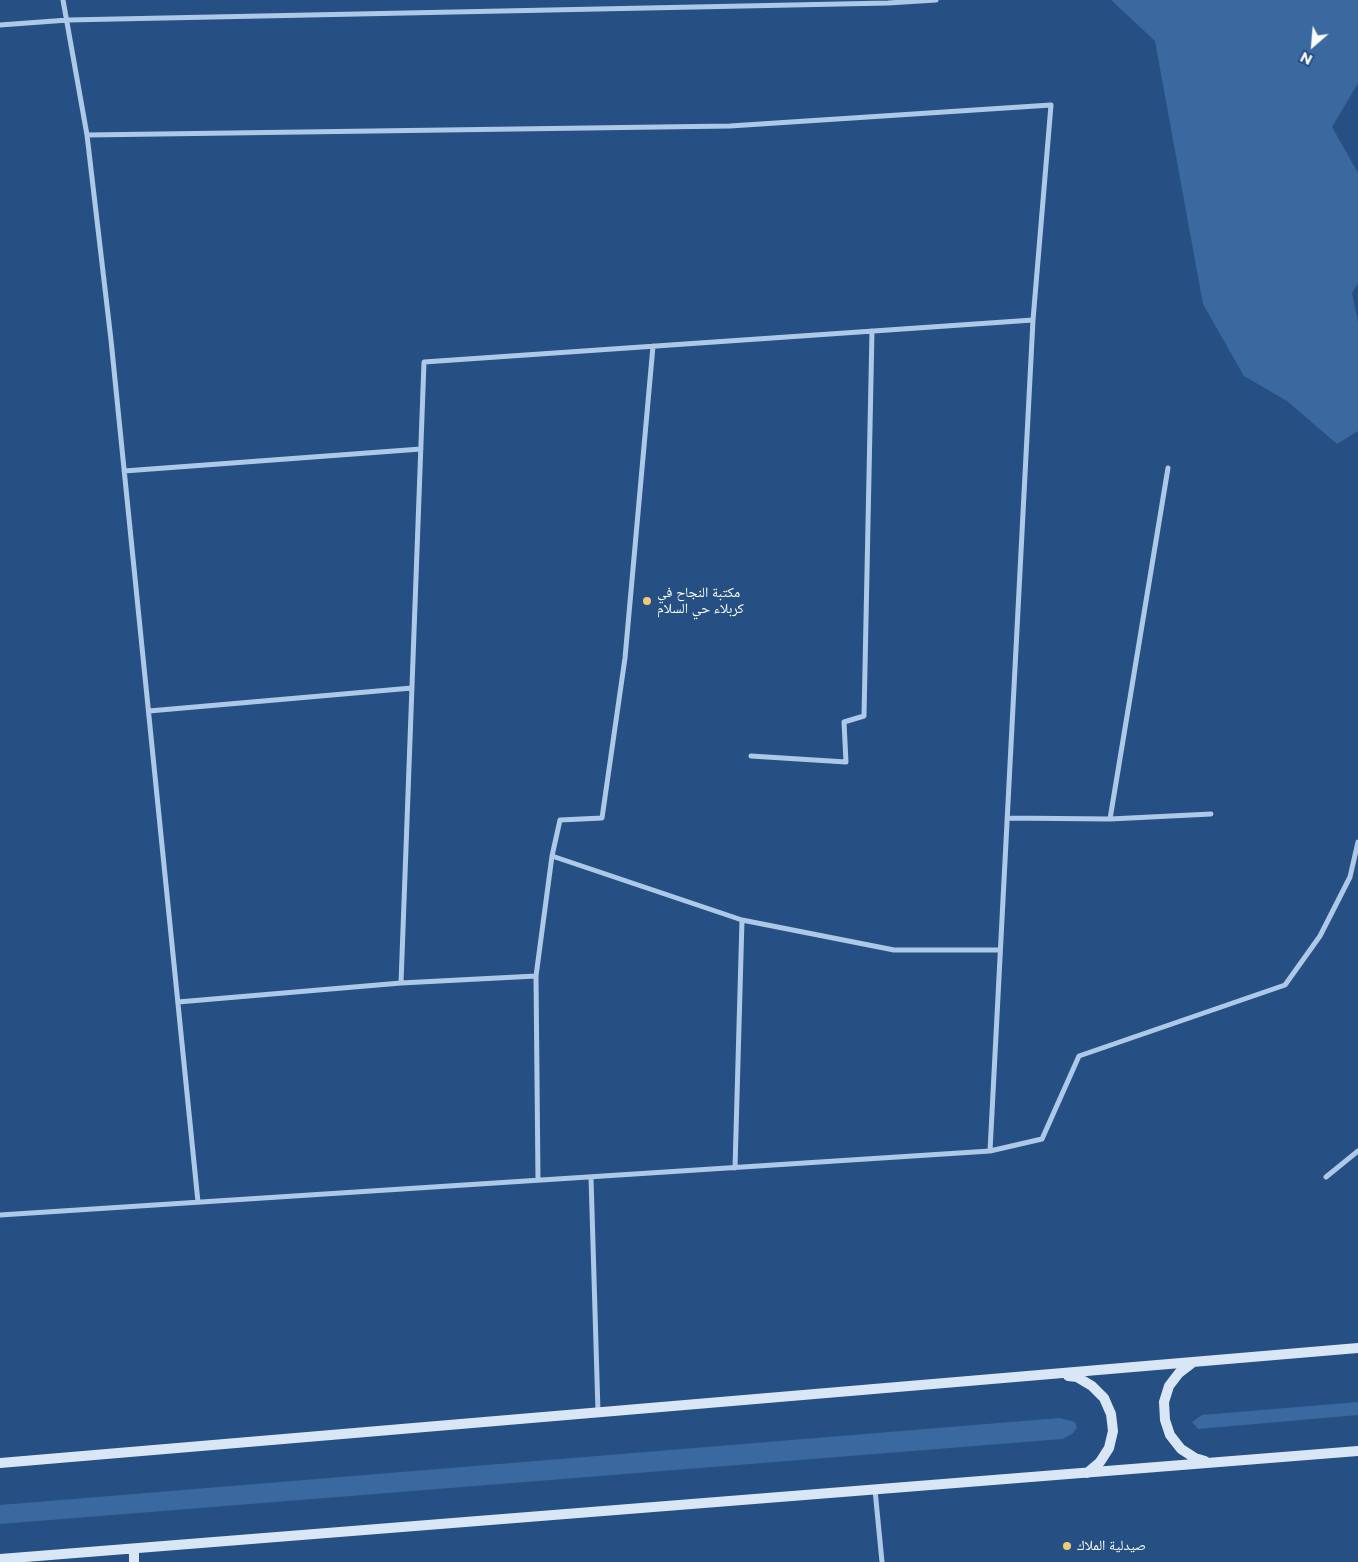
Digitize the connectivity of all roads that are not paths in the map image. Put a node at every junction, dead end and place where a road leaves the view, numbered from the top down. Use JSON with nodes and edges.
{"nodes":[{"id":1,"x":63,"y":0,"type":"edge"},
{"id":2,"x":936,"y":0,"type":"edge"},
{"id":3,"x":888,"y":2,"type":"edge"},
{"id":4,"x":68,"y":20,"type":"junction"},
{"id":5,"x":0,"y":25,"type":"edge"},
{"id":6,"x":87,"y":135,"type":"junction"},
{"id":7,"x":1034,"y":320,"type":"junction"},
{"id":8,"x":872,"y":331,"type":"junction"},
{"id":9,"x":653,"y":346,"type":"junction"},
{"id":10,"x":421,"y":449,"type":"junction"},
{"id":11,"x":1168,"y":468,"type":"dead end"},
{"id":12,"x":124,"y":471,"type":"junction"},
{"id":13,"x":412,"y":688,"type":"junction"},
{"id":14,"x":149,"y":711,"type":"junction"},
{"id":15,"x":751,"y":756,"type":"dead end"},
{"id":16,"x":1211,"y":814,"type":"dead end"},
{"id":17,"x":1007,"y":818,"type":"junction"},
{"id":18,"x":1110,"y":819,"type":"junction"},
{"id":19,"x":1358,"y":842,"type":"edge"},
{"id":20,"x":552,"y":856,"type":"junction"},
{"id":21,"x":742,"y":920,"type":"junction"},
{"id":22,"x":1000,"y":950,"type":"junction"},
{"id":23,"x":536,"y":976,"type":"junction"},
{"id":24,"x":401,"y":983,"type":"junction"},
{"id":25,"x":178,"y":1002,"type":"junction"},
{"id":26,"x":990,"y":1151,"type":"junction"},
{"id":27,"x":1358,"y":1151,"type":"edge"},
{"id":28,"x":735,"y":1168,"type":"junction"},
{"id":29,"x":1326,"y":1176,"type":"dead end"},
{"id":30,"x":591,"y":1177,"type":"junction"},
{"id":31,"x":538,"y":1180,"type":"junction"},
{"id":32,"x":198,"y":1202,"type":"junction"},
{"id":33,"x":0,"y":1215,"type":"edge"},
{"id":34,"x":1358,"y":1348,"type":"edge"},
{"id":35,"x":1193,"y":1363,"type":"junction"},
{"id":36,"x":1060,"y":1374,"type":"junction"},
{"id":37,"x":598,"y":1413,"type":"junction"},
{"id":38,"x":1358,"y":1451,"type":"edge"},
{"id":39,"x":1212,"y":1463,"type":"junction"},
{"id":40,"x":0,"y":1464,"type":"edge"},
{"id":41,"x":1087,"y":1473,"type":"junction"},
{"id":42,"x":875,"y":1490,"type":"junction"},
{"id":43,"x":134,"y":1549,"type":"junction"},
{"id":44,"x":67,"y":1558,"type":"edge"},
{"id":45,"x":0,"y":1560,"type":"edge"},
{"id":46,"x":134,"y":1562,"type":"edge"},
{"id":47,"x":882,"y":1562,"type":"edge"}],
"edges":[{"from":1,"to":4,"type":"street"},
{"from":2,"to":3,"type":"street"},
{"from":3,"to":4,"type":"street"},
{"from":4,"to":5,"type":"street"},
{"from":4,"to":6,"type":"street"},
{"from":6,"to":7,"type":"street"},
{"from":6,"to":12,"type":"street"},
{"from":7,"to":8,"type":"street"},
{"from":7,"to":17,"type":"street"},
{"from":8,"to":9,"type":"street"},
{"from":8,"to":15,"type":"street"},
{"from":9,"to":10,"type":"street"},
{"from":9,"to":20,"type":"street"},
{"from":10,"to":12,"type":"street"},
{"from":10,"to":13,"type":"street"},
{"from":11,"to":18,"type":"street"},
{"from":12,"to":14,"type":"street"},
{"from":13,"to":14,"type":"street"},
{"from":13,"to":24,"type":"street"},
{"from":14,"to":25,"type":"street"},
{"from":16,"to":18,"type":"street"},
{"from":17,"to":18,"type":"street"},
{"from":17,"to":22,"type":"street"},
{"from":19,"to":26,"type":"street"},
{"from":20,"to":21,"type":"street"},
{"from":20,"to":23,"type":"street"},
{"from":21,"to":22,"type":"street"},
{"from":21,"to":28,"type":"street"},
{"from":22,"to":26,"type":"street"},
{"from":23,"to":24,"type":"street"},
{"from":23,"to":31,"type":"street"},
{"from":24,"to":25,"type":"street"},
{"from":25,"to":32,"type":"street"},
{"from":26,"to":28,"type":"street"},
{"from":27,"to":29,"type":"street"},
{"from":28,"to":30,"type":"street"},
{"from":30,"to":31,"type":"street"},
{"from":30,"to":37,"type":"street"},
{"from":31,"to":32,"type":"street"},
{"from":32,"to":33,"type":"street"},
{"from":34,"to":35,"type":"main road"},
{"from":35,"to":36,"type":"main road"},
{"from":35,"to":39,"type":"main road"},
{"from":36,"to":37,"type":"main road"},
{"from":36,"to":41,"type":"main road"},
{"from":37,"to":40,"type":"main road"},
{"from":38,"to":39,"type":"main road"},
{"from":39,"to":41,"type":"main road"},
{"from":41,"to":42,"type":"main road"},
{"from":42,"to":43,"type":"main road"},
{"from":42,"to":47,"type":"street"},
{"from":43,"to":44,"type":"main road"},
{"from":43,"to":46,"type":"main road"},
{"from":44,"to":45,"type":"main road"}]}
